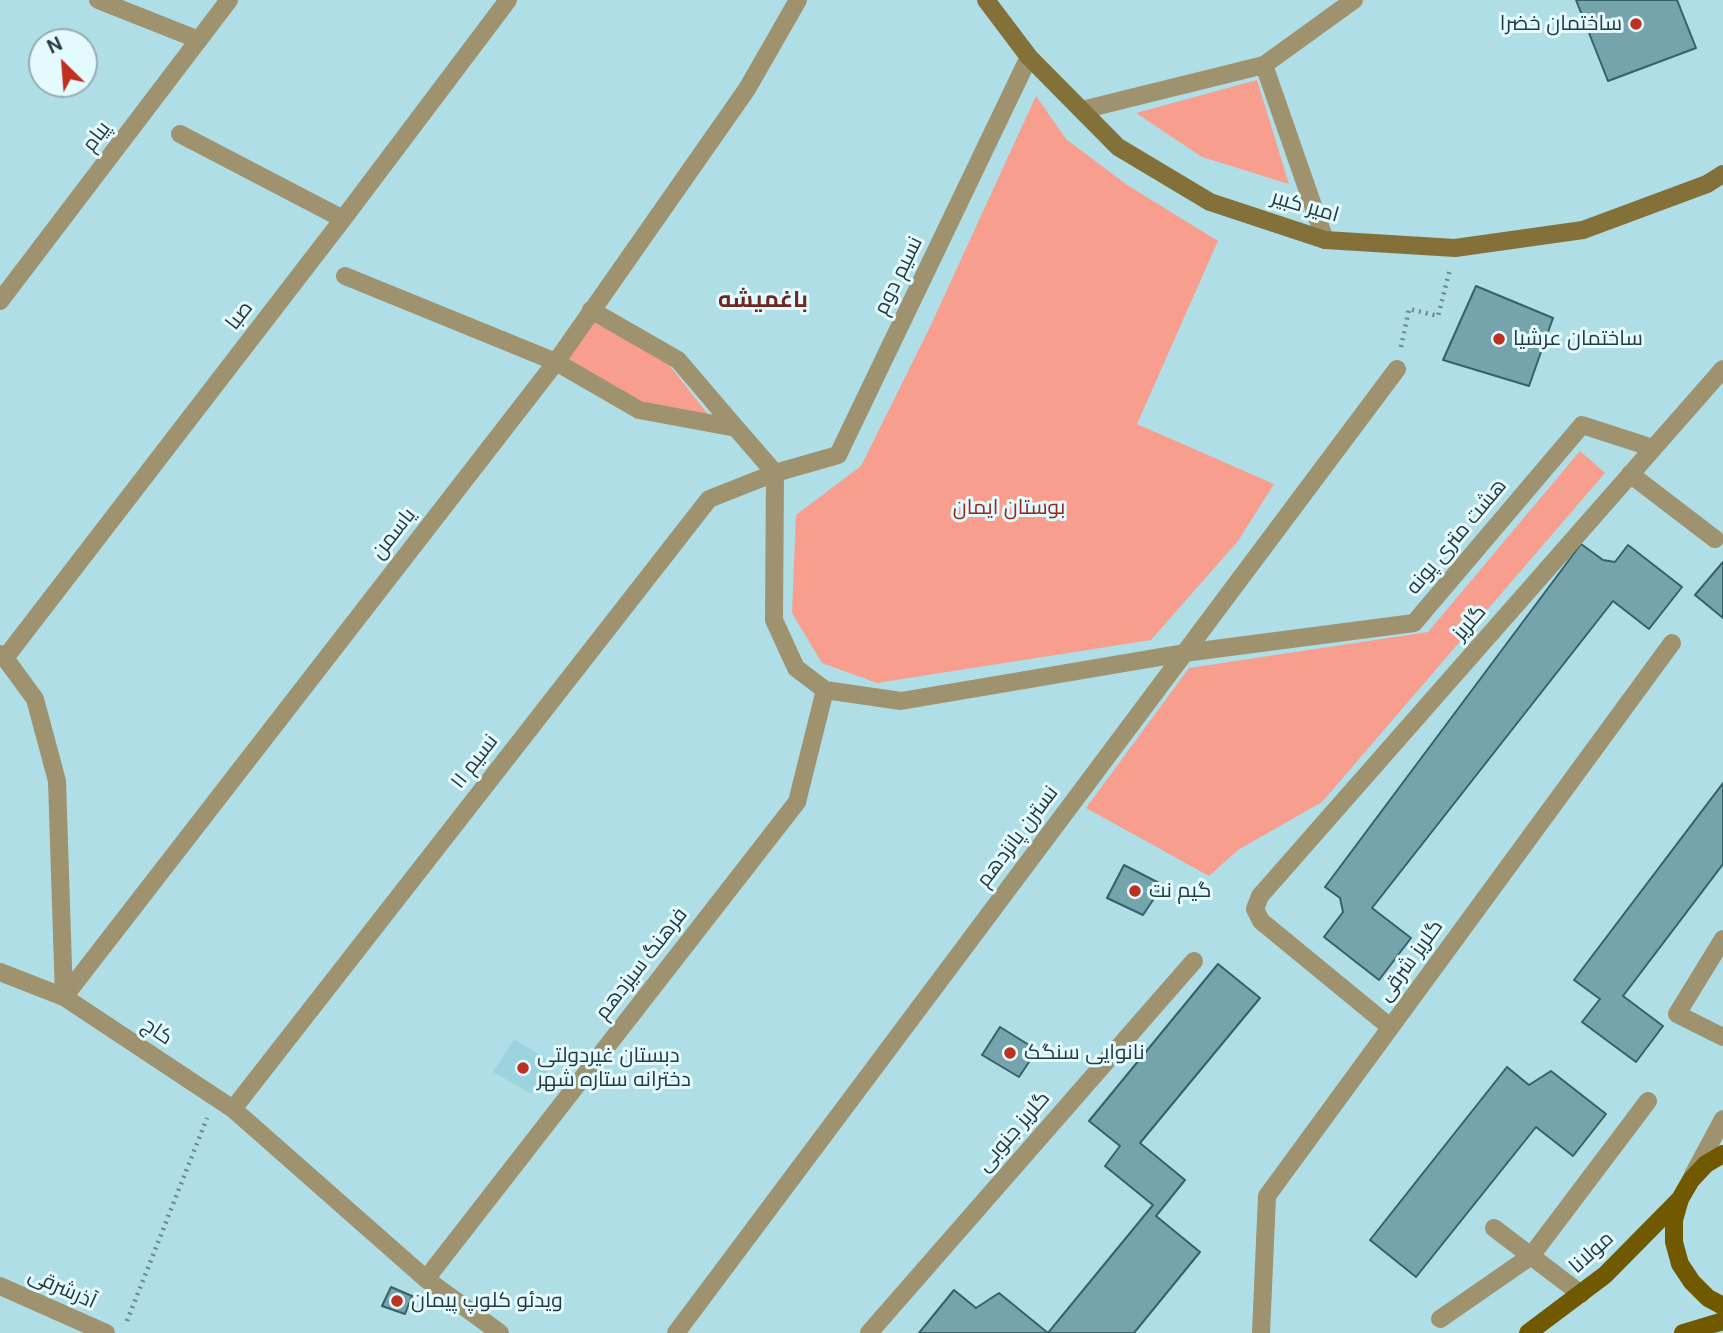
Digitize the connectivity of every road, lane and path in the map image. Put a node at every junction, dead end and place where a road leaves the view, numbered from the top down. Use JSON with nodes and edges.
{"nodes":[{"id":1,"x":98,"y":0,"type":"edge"},
{"id":2,"x":229,"y":0,"type":"edge"},
{"id":3,"x":508,"y":0,"type":"edge"},
{"id":4,"x":798,"y":0,"type":"edge"},
{"id":5,"x":986,"y":0,"type":"edge"},
{"id":6,"x":1354,"y":0,"type":"edge"},
{"id":7,"x":199,"y":40,"type":"junction"},
{"id":8,"x":1029,"y":57,"type":"junction"},
{"id":9,"x":1264,"y":65,"type":"junction"},
{"id":10,"x":1083,"y":110,"type":"junction"},
{"id":11,"x":180,"y":134,"type":"dead end"},
{"id":12,"x":1723,"y":174,"type":"edge"},
{"id":13,"x":343,"y":219,"type":"junction"},
{"id":14,"x":1325,"y":240,"type":"junction"},
{"id":15,"x":1455,"y":248,"type":"junction"},
{"id":16,"x":345,"y":276,"type":"dead end"},
{"id":17,"x":0,"y":301,"type":"edge"},
{"id":18,"x":591,"y":310,"type":"junction"},
{"id":19,"x":556,"y":362,"type":"junction"},
{"id":20,"x":1397,"y":369,"type":"joint"},
{"id":21,"x":1723,"y":369,"type":"edge"},
{"id":22,"x":736,"y":428,"type":"junction"},
{"id":23,"x":1653,"y":448,"type":"junction"},
{"id":24,"x":775,"y":473,"type":"junction"},
{"id":25,"x":1630,"y":474,"type":"junction"},
{"id":26,"x":1715,"y":539,"type":"dead end"},
{"id":27,"x":1672,"y":643,"type":"dead end"},
{"id":28,"x":1184,"y":653,"type":"junction"},
{"id":29,"x":3,"y":656,"type":"edge"},
{"id":30,"x":825,"y":690,"type":"junction"},
{"id":31,"x":1723,"y":939,"type":"edge"},
{"id":32,"x":1194,"y":961,"type":"dead end"},
{"id":33,"x":0,"y":972,"type":"edge"},
{"id":34,"x":64,"y":996,"type":"junction"},
{"id":35,"x":1390,"y":1027,"type":"junction"},
{"id":36,"x":1723,"y":1037,"type":"edge"},
{"id":37,"x":215,"y":1097,"type":"junction"},
{"id":38,"x":1648,"y":1101,"type":"dead end"},
{"id":39,"x":233,"y":1109,"type":"junction"},
{"id":40,"x":1723,"y":1119,"type":"edge"},
{"id":41,"x":1723,"y":1154,"type":"edge"},
{"id":42,"x":1691,"y":1180,"type":"junction"},
{"id":43,"x":1680,"y":1199,"type":"junction"},
{"id":44,"x":1494,"y":1228,"type":"dead end"},
{"id":45,"x":1531,"y":1256,"type":"junction"},
{"id":46,"x":426,"y":1279,"type":"junction"},
{"id":47,"x":0,"y":1286,"type":"edge"},
{"id":48,"x":1581,"y":1294,"type":"junction"},
{"id":49,"x":1723,"y":1307,"type":"edge"},
{"id":50,"x":1440,"y":1319,"type":"dead end"},
{"id":51,"x":1723,"y":1321,"type":"edge"},
{"id":52,"x":106,"y":1333,"type":"edge"},
{"id":53,"x":122,"y":1333,"type":"edge"},
{"id":54,"x":500,"y":1333,"type":"edge"},
{"id":55,"x":676,"y":1333,"type":"edge"},
{"id":56,"x":869,"y":1333,"type":"edge"},
{"id":57,"x":1261,"y":1333,"type":"edge"},
{"id":58,"x":1528,"y":1333,"type":"edge"},
{"id":59,"x":1683,"y":1333,"type":"edge"}],
"edges":[{"from":1,"to":7,"type":"street"},
{"from":2,"to":7,"type":"street","name":"پیام"},
{"from":3,"to":13,"type":"street","name":"صبا"},
{"from":4,"to":18,"type":"street","name":"یاسمن"},
{"from":5,"to":8,"type":"main road","name":"امیر کبیر"},
{"from":6,"to":9,"type":"street"},
{"from":7,"to":17,"type":"street","name":"پیام"},
{"from":8,"to":10,"type":"main road","name":"امیر کبیر"},
{"from":8,"to":24,"type":"street","name":"نسیم دوم"},
{"from":9,"to":10,"type":"street"},
{"from":9,"to":14,"type":"street"},
{"from":10,"to":14,"type":"main road","name":"امیر کبیر"},
{"from":11,"to":13,"type":"street"},
{"from":12,"to":15,"type":"main road","name":"امیر کبیر"},
{"from":13,"to":29,"type":"street","name":"صبا"},
{"from":14,"to":15,"type":"main road","name":"امیر کبیر"},
{"from":15,"to":20,"type":"path"},
{"from":16,"to":19,"type":"street"},
{"from":18,"to":19,"type":"street","name":"یاسمن"},
{"from":18,"to":22,"type":"street"},
{"from":19,"to":22,"type":"street"},
{"from":19,"to":34,"type":"street","name":"یاسمن"},
{"from":20,"to":28,"type":"street","name":"نسترن پانزدهم"},
{"from":21,"to":23,"type":"street","name":"گلریز"},
{"from":22,"to":24,"type":"street"},
{"from":23,"to":25,"type":"street","name":"گلریز"},
{"from":23,"to":28,"type":"street","name":"هشت متری پونه"},
{"from":24,"to":30,"type":"street"},
{"from":24,"to":39,"type":"street","name":"نسیم ۱۱"},
{"from":25,"to":26,"type":"street"},
{"from":25,"to":35,"type":"street","name":"گلریز"},
{"from":27,"to":35,"type":"street","name":"گلریز شرقی"},
{"from":28,"to":30,"type":"street"},
{"from":28,"to":55,"type":"street","name":"نسترن پانزدهم"},
{"from":29,"to":34,"type":"street"},
{"from":30,"to":46,"type":"street","name":"فرهنگ سیزدهم"},
{"from":31,"to":36,"type":"street"},
{"from":32,"to":56,"type":"street","name":"گلریز جنوبی"},
{"from":33,"to":34,"type":"street","name":"کاج"},
{"from":34,"to":37,"type":"street","name":"کاج"},
{"from":35,"to":57,"type":"street","name":"گلریز شرقی"},
{"from":37,"to":39,"type":"street","name":"کاج"},
{"from":37,"to":53,"type":"path"},
{"from":38,"to":45,"type":"street"},
{"from":39,"to":46,"type":"street","name":"کاج"},
{"from":40,"to":42,"type":"street"},
{"from":41,"to":42,"type":"main road"},
{"from":42,"to":43,"type":"main road"},
{"from":43,"to":48,"type":"main road","name":"مولانا"},
{"from":43,"to":49,"type":"main road"},
{"from":44,"to":45,"type":"street"},
{"from":45,"to":48,"type":"street"},
{"from":45,"to":50,"type":"street"},
{"from":46,"to":54,"type":"street","name":"کاج"},
{"from":47,"to":52,"type":"street","name":"آذرشرقی"},
{"from":48,"to":58,"type":"main road","name":"مولانا"},
{"from":51,"to":59,"type":"main road"}]}
